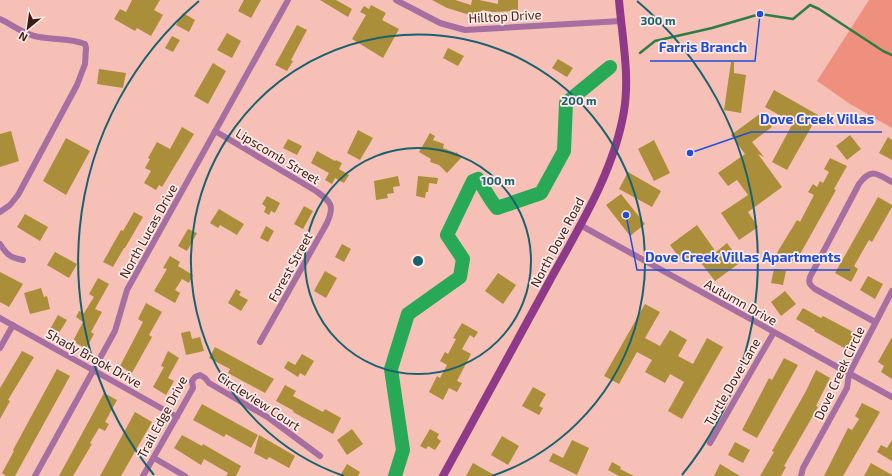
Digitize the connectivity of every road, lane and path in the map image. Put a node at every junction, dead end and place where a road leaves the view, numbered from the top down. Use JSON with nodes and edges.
{"nodes":[{"id":1,"x":288,"y":0,"type":"edge"},
{"id":2,"x":396,"y":0,"type":"edge"},
{"id":3,"x":619,"y":0,"type":"edge"},
{"id":4,"x":0,"y":18,"type":"edge"},
{"id":5,"x":621,"y":21,"type":"junction"},
{"id":6,"x":216,"y":131,"type":"junction"},
{"id":7,"x":892,"y":182,"type":"edge"},
{"id":8,"x":328,"y":201,"type":"joint"},
{"id":9,"x":0,"y":212,"type":"edge"},
{"id":10,"x":580,"y":225,"type":"junction"},
{"id":11,"x":0,"y":244,"type":"edge"},
{"id":12,"x":23,"y":260,"type":"dead end"},
{"id":13,"x":892,"y":291,"type":"edge"},
{"id":14,"x":0,"y":318,"type":"edge"},
{"id":15,"x":875,"y":322,"type":"junction"},
{"id":16,"x":13,"y":326,"type":"junction"},
{"id":17,"x":774,"y":332,"type":"junction"},
{"id":18,"x":260,"y":342,"type":"dead end"},
{"id":19,"x":0,"y":348,"type":"edge"},
{"id":20,"x":94,"y":370,"type":"junction"},
{"id":21,"x":849,"y":374,"type":"junction"},
{"id":22,"x":205,"y":378,"type":"joint"},
{"id":23,"x":892,"y":397,"type":"edge"},
{"id":24,"x":177,"y":417,"type":"junction"},
{"id":25,"x":710,"y":443,"type":"dead end"},
{"id":26,"x":320,"y":456,"type":"dead end"},
{"id":27,"x":154,"y":458,"type":"junction"},
{"id":28,"x":35,"y":476,"type":"edge"},
{"id":29,"x":143,"y":476,"type":"edge"},
{"id":30,"x":185,"y":476,"type":"edge"},
{"id":31,"x":443,"y":476,"type":"edge"},
{"id":32,"x":801,"y":476,"type":"edge"}],
"edges":[{"from":1,"to":6,"type":"street","name":"North Lucas Drive"},
{"from":2,"to":5,"type":"street","name":"Hilltop Drive"},
{"from":3,"to":5,"type":"street","name":"North Dove Road"},
{"from":4,"to":9,"type":"street"},
{"from":5,"to":10,"type":"street","name":"North Dove Road"},
{"from":6,"to":8,"type":"street","name":"Lipscomb Street"},
{"from":6,"to":20,"type":"street","name":"North Lucas Drive"},
{"from":7,"to":15,"type":"street","name":"Dove Creek Circle"},
{"from":8,"to":18,"type":"street","name":"Forest Street"},
{"from":10,"to":17,"type":"street","name":"Autumn Drive"},
{"from":10,"to":31,"type":"street","name":"North Dove Road"},
{"from":11,"to":12,"type":"street"},
{"from":13,"to":15,"type":"street","name":"Dove Creek Circle"},
{"from":14,"to":16,"type":"street","name":"Shady Brook Drive"},
{"from":15,"to":21,"type":"street","name":"Dove Creek Circle"},
{"from":16,"to":19,"type":"street"},
{"from":16,"to":20,"type":"street","name":"Shady Brook Drive"},
{"from":17,"to":21,"type":"street","name":"Autumn Drive"},
{"from":17,"to":25,"type":"street","name":"Turtle Dove Lane"},
{"from":20,"to":24,"type":"street","name":"Shady Brook Drive"},
{"from":20,"to":28,"type":"street","name":"North Lucas Drive"},
{"from":21,"to":23,"type":"street","name":"Autumn Drive"},
{"from":21,"to":32,"type":"street","name":"Dove Creek Circle"},
{"from":22,"to":24,"type":"street","name":"Trail Edge Drive"},
{"from":22,"to":26,"type":"street","name":"Circleview Court"},
{"from":24,"to":27,"type":"street","name":"Trail Edge Drive"},
{"from":27,"to":29,"type":"street","name":"Trail Edge Drive"},
{"from":27,"to":30,"type":"street"}]}
